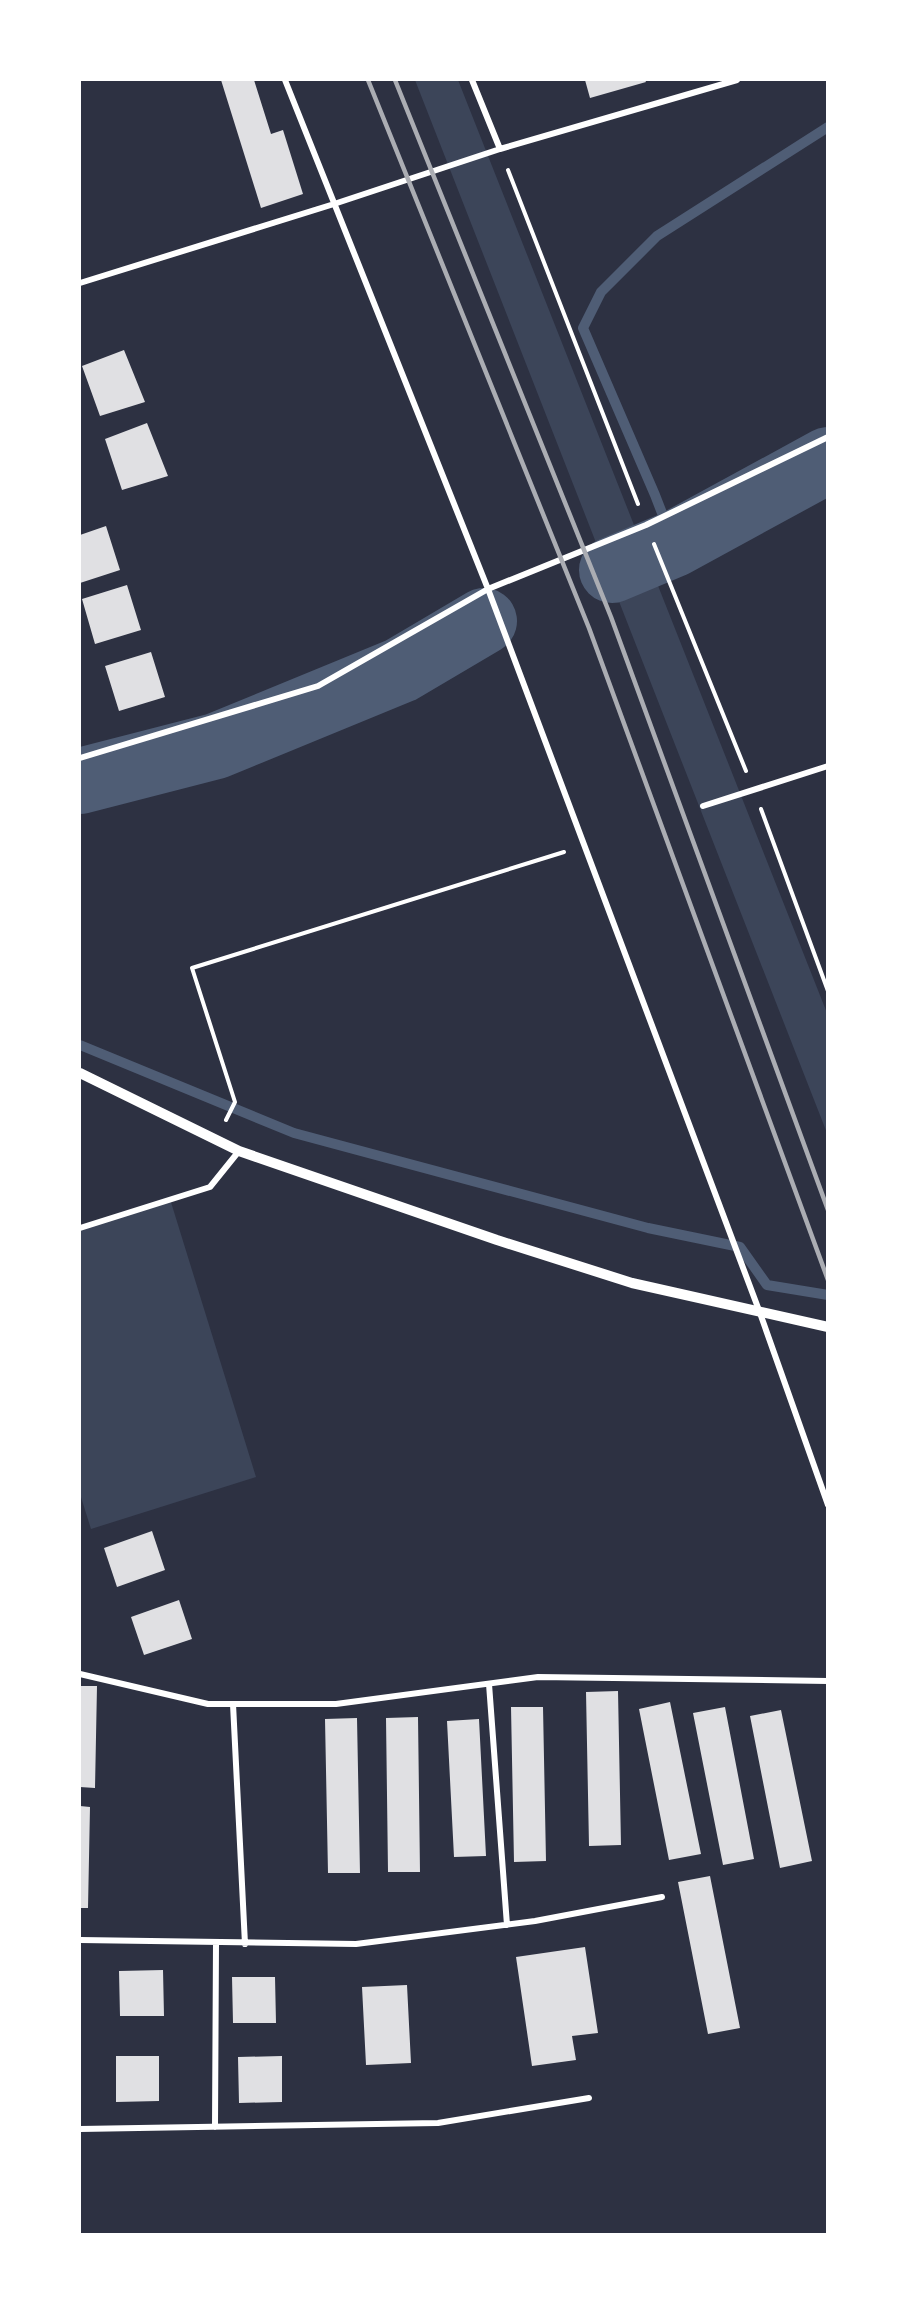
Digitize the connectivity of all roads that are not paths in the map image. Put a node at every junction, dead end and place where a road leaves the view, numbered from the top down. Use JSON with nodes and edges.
{"nodes":[{"id":1,"x":285,"y":80,"type":"edge"},
{"id":2,"x":472,"y":80,"type":"edge"},
{"id":3,"x":737,"y":80,"type":"edge"},
{"id":4,"x":500,"y":148,"type":"junction"},
{"id":5,"x":334,"y":204,"type":"junction"},
{"id":6,"x":80,"y":283,"type":"edge"},
{"id":7,"x":828,"y":437,"type":"edge"},
{"id":8,"x":488,"y":589,"type":"junction"},
{"id":9,"x":80,"y":758,"type":"edge"},
{"id":10,"x":828,"y":766,"type":"edge"},
{"id":11,"x":703,"y":806,"type":"dead end"},
{"id":12,"x":80,"y":1073,"type":"edge"},
{"id":13,"x":239,"y":1151,"type":"junction"},
{"id":14,"x":80,"y":1228,"type":"edge"},
{"id":15,"x":760,"y":1313,"type":"junction"},
{"id":16,"x":828,"y":1327,"type":"edge"},
{"id":17,"x":828,"y":1505,"type":"edge"},
{"id":18,"x":80,"y":1674,"type":"edge"},
{"id":19,"x":828,"y":1681,"type":"edge"},
{"id":20,"x":489,"y":1684,"type":"junction"},
{"id":21,"x":233,"y":1704,"type":"junction"},
{"id":22,"x":662,"y":1897,"type":"dead end"},
{"id":23,"x":507,"y":1925,"type":"junction"},
{"id":24,"x":80,"y":1940,"type":"edge"},
{"id":25,"x":216,"y":1943,"type":"junction"},
{"id":26,"x":245,"y":1944,"type":"junction"},
{"id":27,"x":589,"y":2098,"type":"dead end"},
{"id":28,"x":215,"y":2127,"type":"junction"},
{"id":29,"x":80,"y":2129,"type":"edge"}],
"edges":[{"from":1,"to":5,"type":"street"},
{"from":2,"to":4,"type":"street"},
{"from":3,"to":4,"type":"street"},
{"from":4,"to":5,"type":"street"},
{"from":5,"to":6,"type":"street"},
{"from":5,"to":8,"type":"street"},
{"from":7,"to":8,"type":"street"},
{"from":8,"to":9,"type":"street"},
{"from":8,"to":15,"type":"street"},
{"from":10,"to":11,"type":"street"},
{"from":12,"to":13,"type":"street"},
{"from":13,"to":14,"type":"street"},
{"from":13,"to":15,"type":"street"},
{"from":15,"to":16,"type":"street"},
{"from":15,"to":17,"type":"street"},
{"from":18,"to":21,"type":"street"},
{"from":19,"to":20,"type":"street"},
{"from":20,"to":21,"type":"street"},
{"from":20,"to":23,"type":"street"},
{"from":21,"to":26,"type":"street"},
{"from":22,"to":23,"type":"street"},
{"from":23,"to":26,"type":"street"},
{"from":24,"to":25,"type":"street"},
{"from":25,"to":26,"type":"street"},
{"from":25,"to":28,"type":"street"},
{"from":27,"to":28,"type":"street"},
{"from":28,"to":29,"type":"street"}]}
